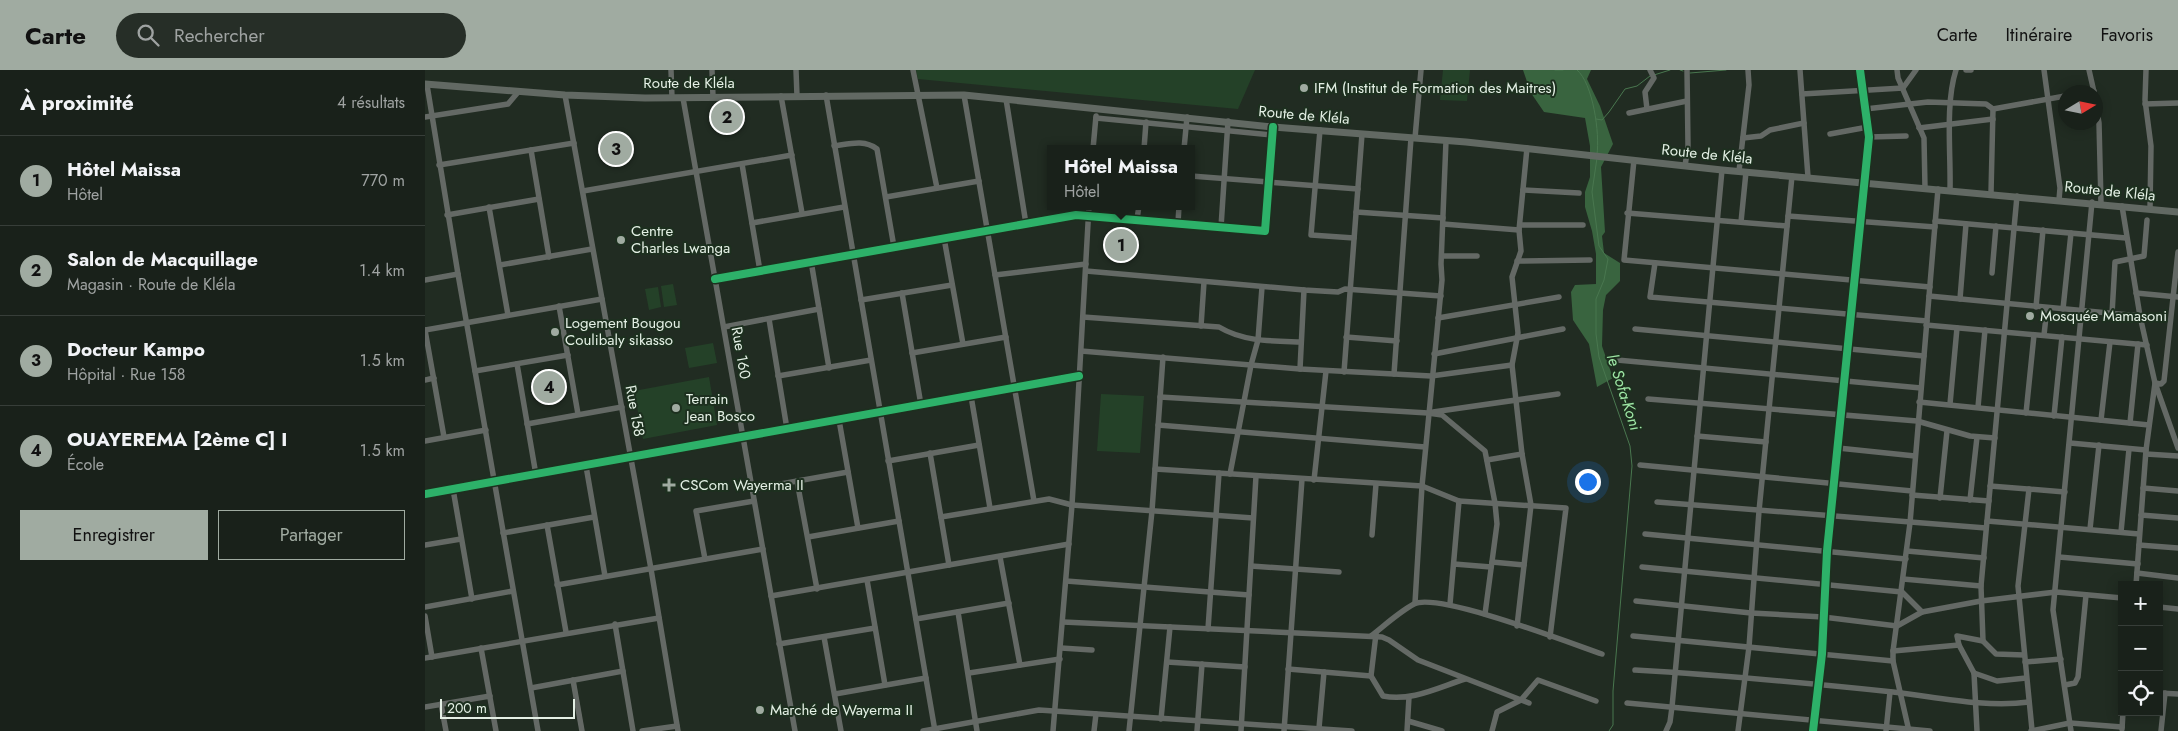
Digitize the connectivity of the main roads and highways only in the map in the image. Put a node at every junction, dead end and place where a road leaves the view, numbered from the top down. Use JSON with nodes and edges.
{"nodes":[{"id":1,"x":426,"y":84,"type":"edge"},
{"id":2,"x":2178,"y":212,"type":"edge"}],
"edges":[{"from":1,"to":2,"type":"main road","name":"Route de Kléla"}]}
